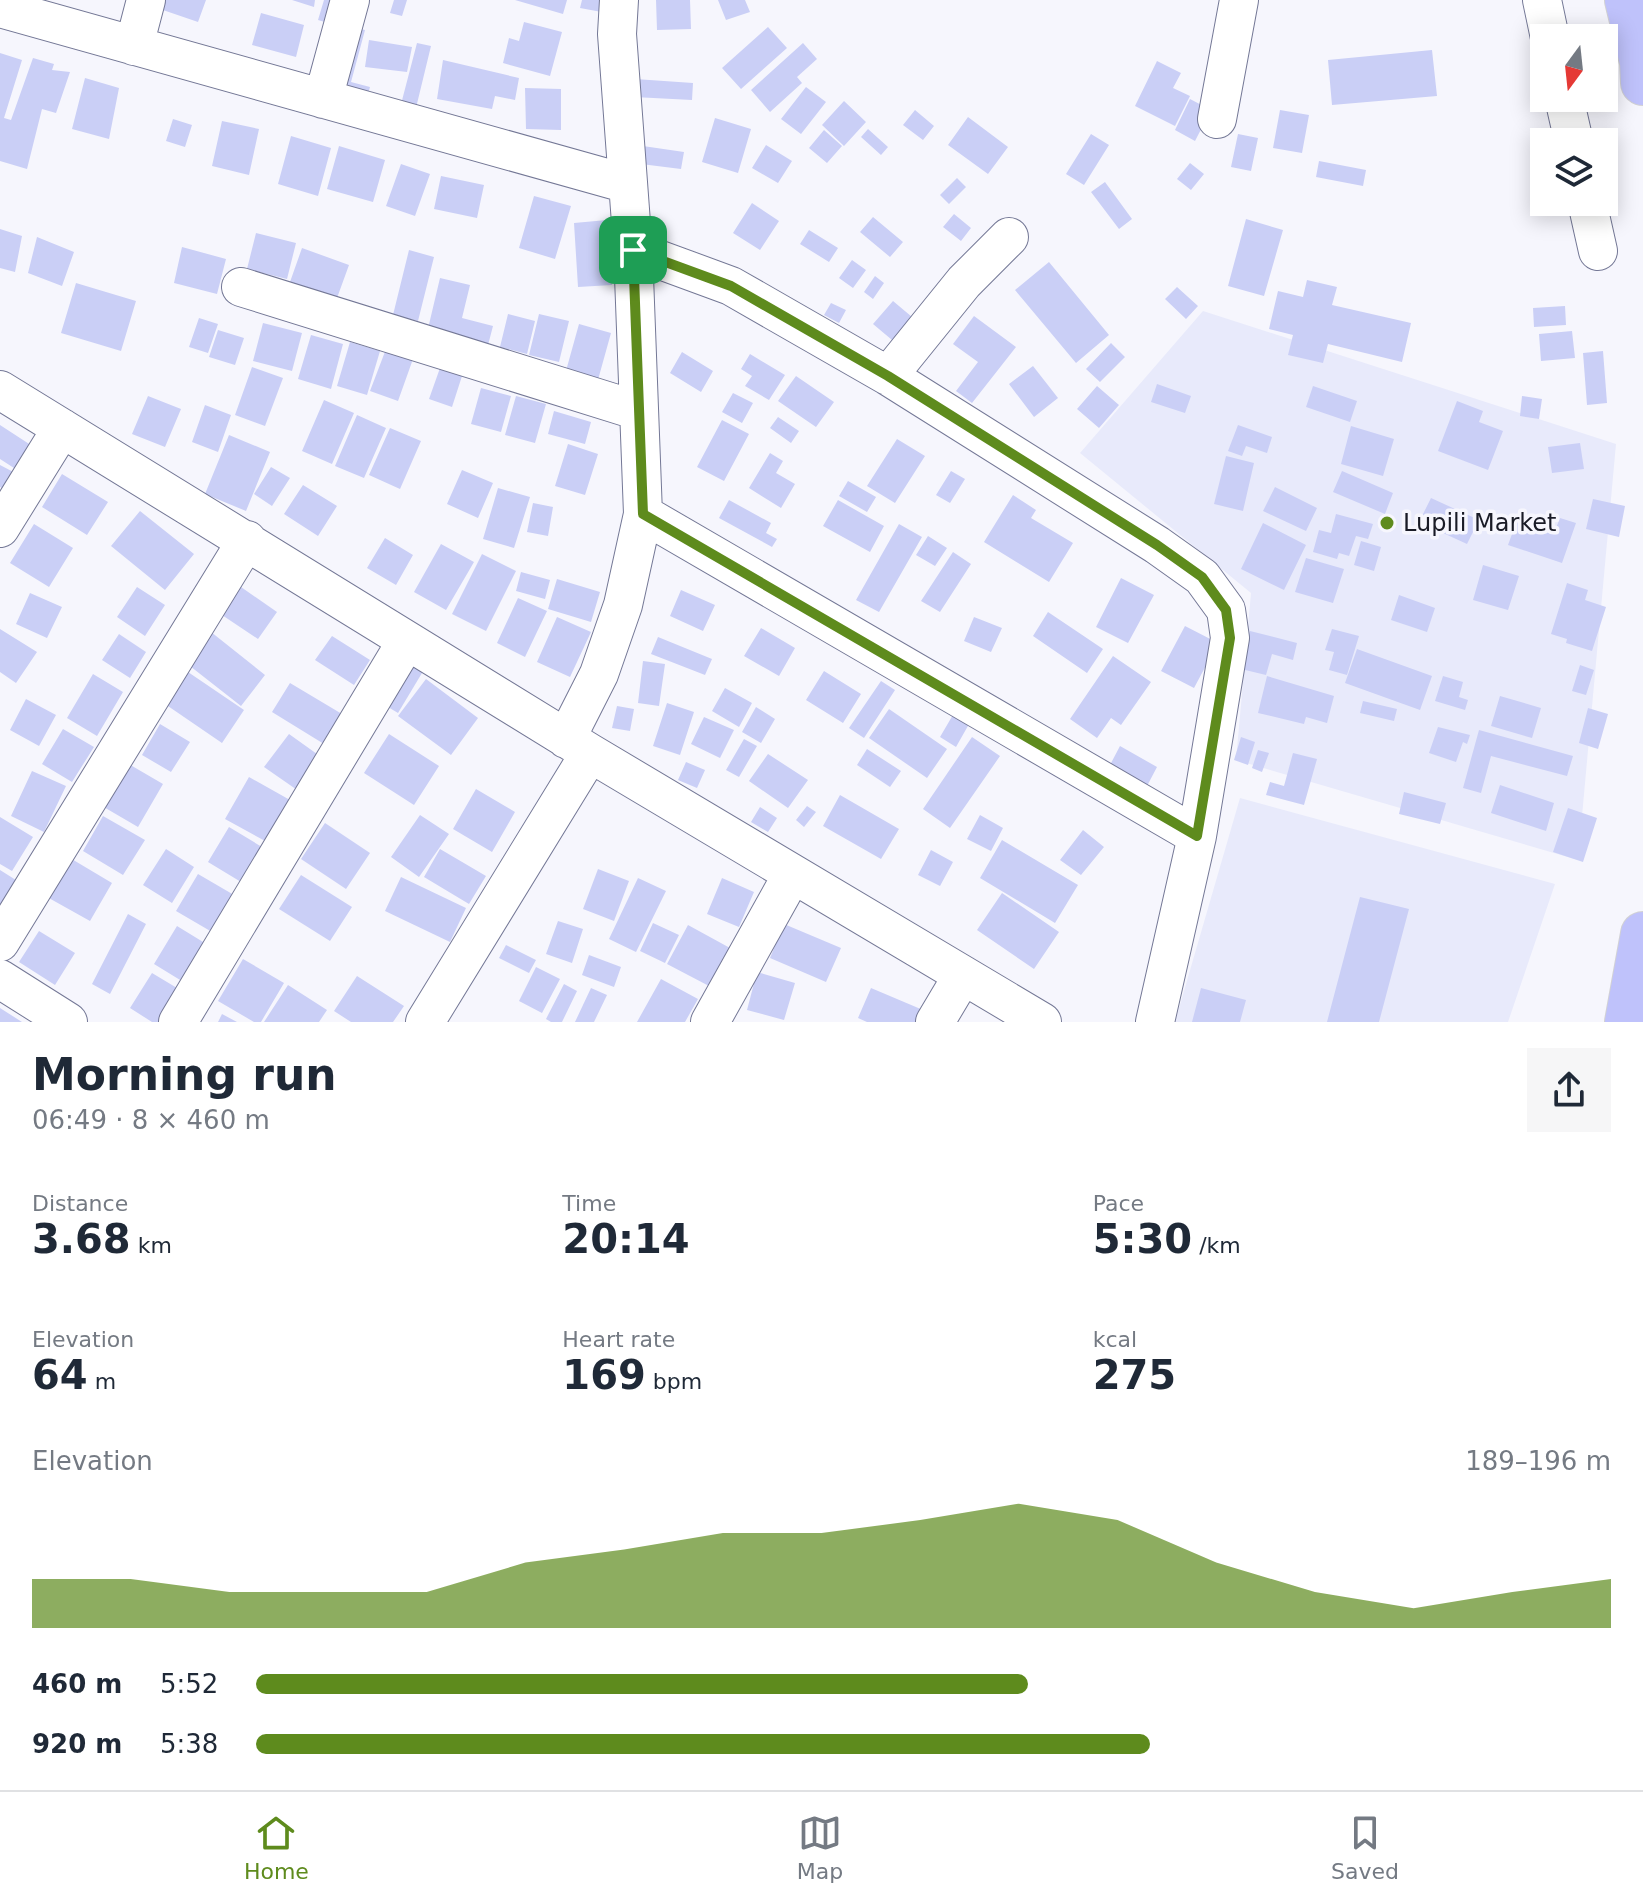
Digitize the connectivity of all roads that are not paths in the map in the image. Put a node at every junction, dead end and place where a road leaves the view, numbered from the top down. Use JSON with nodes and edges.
{"nodes":[{"id":1,"x":146,"y":0,"type":"edge"},
{"id":2,"x":350,"y":0,"type":"edge"},
{"id":3,"x":619,"y":0,"type":"edge"},
{"id":4,"x":1239,"y":0,"type":"edge"},
{"id":5,"x":1542,"y":0,"type":"edge"},
{"id":6,"x":1627,"y":0,"type":"edge"},
{"id":7,"x":0,"y":8,"type":"edge"},
{"id":8,"x":1547,"y":24,"type":"edge"},
{"id":9,"x":134,"y":46,"type":"junction"},
{"id":10,"x":1643,"y":83,"type":"edge"},
{"id":11,"x":323,"y":99,"type":"junction"},
{"id":12,"x":1217,"y":119,"type":"dead end"},
{"id":13,"x":628,"y":184,"type":"junction"},
{"id":14,"x":1590,"y":216,"type":"edge"},
{"id":15,"x":1009,"y":237,"type":"dead end"},
{"id":16,"x":633,"y":250,"type":"junction"},
{"id":17,"x":1598,"y":251,"type":"dead end"},
{"id":18,"x":241,"y":287,"type":"dead end"},
{"id":19,"x":888,"y":376,"type":"junction"},
{"id":20,"x":0,"y":390,"type":"edge"},
{"id":21,"x":639,"y":411,"type":"junction"},
{"id":22,"x":62,"y":428,"type":"junction"},
{"id":23,"x":643,"y":514,"type":"junction"},
{"id":24,"x":0,"y":528,"type":"edge"},
{"id":25,"x":247,"y":540,"type":"junction"},
{"id":26,"x":406,"y":642,"type":"junction"},
{"id":27,"x":578,"y":746,"type":"junction"},
{"id":28,"x":1197,"y":836,"type":"junction"},
{"id":29,"x":792,"y":875,"type":"junction"},
{"id":30,"x":1643,"y":934,"type":"edge"},
{"id":31,"x":0,"y":942,"type":"edge"},
{"id":32,"x":963,"y":975,"type":"junction"},
{"id":33,"x":0,"y":979,"type":"edge"},
{"id":34,"x":68,"y":1022,"type":"edge"},
{"id":35,"x":178,"y":1022,"type":"edge"},
{"id":36,"x":425,"y":1022,"type":"edge"},
{"id":37,"x":710,"y":1022,"type":"edge"},
{"id":38,"x":935,"y":1022,"type":"edge"},
{"id":39,"x":1042,"y":1022,"type":"edge"},
{"id":40,"x":1155,"y":1022,"type":"edge"},
{"id":41,"x":1627,"y":1022,"type":"edge"}],
"edges":[{"from":1,"to":9,"type":"street"},
{"from":2,"to":11,"type":"street"},
{"from":3,"to":13,"type":"street"},
{"from":4,"to":12,"type":"street"},
{"from":5,"to":8,"type":"street"},
{"from":6,"to":10,"type":"main road"},
{"from":7,"to":9,"type":"street"},
{"from":9,"to":11,"type":"street"},
{"from":11,"to":13,"type":"street"},
{"from":13,"to":16,"type":"street"},
{"from":14,"to":17,"type":"street"},
{"from":15,"to":19,"type":"street"},
{"from":16,"to":19,"type":"street"},
{"from":16,"to":21,"type":"street"},
{"from":18,"to":21,"type":"street"},
{"from":19,"to":28,"type":"street"},
{"from":20,"to":22,"type":"street"},
{"from":21,"to":23,"type":"street"},
{"from":22,"to":24,"type":"street"},
{"from":22,"to":25,"type":"street"},
{"from":23,"to":27,"type":"street"},
{"from":23,"to":28,"type":"street"},
{"from":25,"to":26,"type":"street"},
{"from":25,"to":31,"type":"street"},
{"from":26,"to":27,"type":"street"},
{"from":26,"to":35,"type":"street"},
{"from":27,"to":29,"type":"street"},
{"from":27,"to":36,"type":"street"},
{"from":28,"to":40,"type":"street"},
{"from":29,"to":32,"type":"street"},
{"from":29,"to":37,"type":"street"},
{"from":30,"to":41,"type":"main road"},
{"from":32,"to":38,"type":"street"},
{"from":32,"to":39,"type":"street"},
{"from":33,"to":34,"type":"street"}]}
